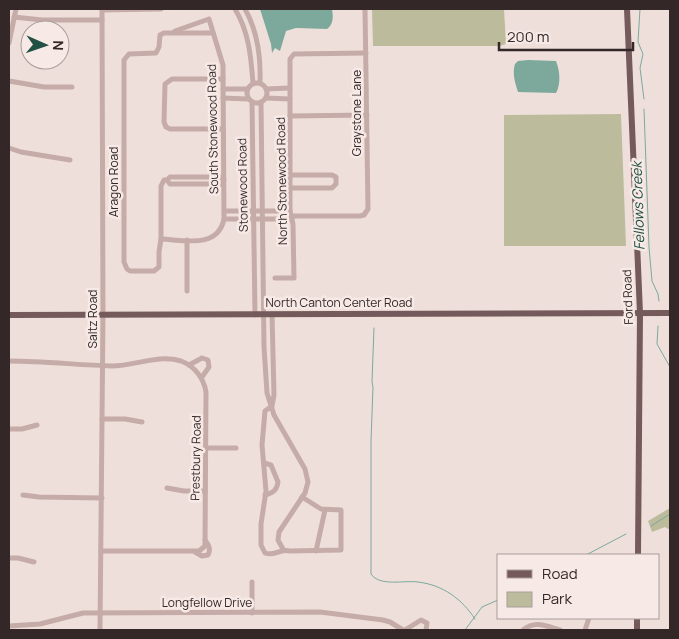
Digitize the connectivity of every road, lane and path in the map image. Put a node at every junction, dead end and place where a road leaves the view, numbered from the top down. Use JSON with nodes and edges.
{"nodes":[{"id":1,"x":16,"y":9,"type":"edge"},
{"id":2,"x":150,"y":9,"type":"edge"},
{"id":3,"x":161,"y":9,"type":"edge"},
{"id":4,"x":235,"y":9,"type":"edge"},
{"id":5,"x":245,"y":9,"type":"edge"},
{"id":6,"x":365,"y":9,"type":"edge"},
{"id":7,"x":627,"y":9,"type":"edge"},
{"id":8,"x":102,"y":10,"type":"edge"},
{"id":9,"x":14,"y":17,"type":"junction"},
{"id":10,"x":102,"y":20,"type":"junction"},
{"id":11,"x":172,"y":32,"type":"junction"},
{"id":12,"x":213,"y":33,"type":"junction"},
{"id":13,"x":9,"y":43,"type":"edge"},
{"id":14,"x":366,"y":54,"type":"junction"},
{"id":15,"x":223,"y":79,"type":"junction"},
{"id":16,"x":9,"y":81,"type":"edge"},
{"id":17,"x":253,"y":83,"type":"junction"},
{"id":18,"x":260,"y":83,"type":"junction"},
{"id":19,"x":72,"y":87,"type":"dead end"},
{"id":20,"x":290,"y":88,"type":"junction"},
{"id":21,"x":224,"y":89,"type":"junction"},
{"id":22,"x":247,"y":89,"type":"junction"},
{"id":23,"x":266,"y":89,"type":"junction"},
{"id":24,"x":223,"y":98,"type":"junction"},
{"id":25,"x":290,"y":99,"type":"junction"},
{"id":26,"x":250,"y":100,"type":"junction"},
{"id":27,"x":263,"y":100,"type":"junction"},
{"id":28,"x":367,"y":115,"type":"junction"},
{"id":29,"x":290,"y":116,"type":"junction"},
{"id":30,"x":223,"y":129,"type":"junction"},
{"id":31,"x":9,"y":148,"type":"edge"},
{"id":32,"x":70,"y":160,"type":"dead end"},
{"id":33,"x":290,"y":175,"type":"junction"},
{"id":34,"x":224,"y":180,"type":"junction"},
{"id":35,"x":290,"y":188,"type":"junction"},
{"id":36,"x":224,"y":211,"type":"junction"},
{"id":37,"x":254,"y":211,"type":"junction"},
{"id":38,"x":263,"y":211,"type":"junction"},
{"id":39,"x":291,"y":215,"type":"junction"},
{"id":40,"x":224,"y":219,"type":"junction"},
{"id":41,"x":263,"y":219,"type":"junction"},
{"id":42,"x":254,"y":220,"type":"junction"},
{"id":43,"x":161,"y":239,"type":"junction"},
{"id":44,"x":187,"y":240,"type":"junction"},
{"id":45,"x":255,"y":268,"type":"junction"},
{"id":46,"x":264,"y":268,"type":"junction"},
{"id":47,"x":275,"y":278,"type":"dead end"},
{"id":48,"x":187,"y":291,"type":"dead end"},
{"id":49,"x":640,"y":313,"type":"junction"},
{"id":50,"x":670,"y":313,"type":"edge"},
{"id":51,"x":255,"y":314,"type":"junction"},
{"id":52,"x":264,"y":314,"type":"junction"},
{"id":53,"x":272,"y":314,"type":"junction"},
{"id":54,"x":9,"y":315,"type":"edge"},
{"id":55,"x":104,"y":315,"type":"junction"},
{"id":56,"x":272,"y":336,"type":"junction"},
{"id":57,"x":264,"y":337,"type":"junction"},
{"id":58,"x":9,"y":361,"type":"edge"},
{"id":59,"x":103,"y":365,"type":"junction"},
{"id":60,"x":189,"y":365,"type":"junction"},
{"id":61,"x":265,"y":376,"type":"junction"},
{"id":62,"x":273,"y":376,"type":"junction"},
{"id":63,"x":202,"y":377,"type":"junction"},
{"id":64,"x":272,"y":406,"type":"junction"},
{"id":65,"x":102,"y":419,"type":"junction"},
{"id":66,"x":142,"y":422,"type":"dead end"},
{"id":67,"x":37,"y":425,"type":"dead end"},
{"id":68,"x":9,"y":429,"type":"edge"},
{"id":69,"x":206,"y":448,"type":"junction"},
{"id":70,"x":236,"y":448,"type":"dead end"},
{"id":71,"x":264,"y":463,"type":"junction"},
{"id":72,"x":167,"y":488,"type":"dead end"},
{"id":73,"x":205,"y":491,"type":"junction"},
{"id":74,"x":24,"y":495,"type":"dead end"},
{"id":75,"x":265,"y":495,"type":"junction"},
{"id":76,"x":302,"y":497,"type":"junction"},
{"id":77,"x":102,"y":498,"type":"junction"},
{"id":78,"x":325,"y":510,"type":"junction"},
{"id":79,"x":205,"y":540,"type":"junction"},
{"id":80,"x":283,"y":549,"type":"junction"},
{"id":81,"x":316,"y":550,"type":"junction"},
{"id":82,"x":101,"y":551,"type":"junction"},
{"id":83,"x":194,"y":552,"type":"junction"},
{"id":84,"x":638,"y":554,"type":"edge"},
{"id":85,"x":9,"y":558,"type":"edge"},
{"id":86,"x":34,"y":562,"type":"dead end"},
{"id":87,"x":252,"y":582,"type":"dead end"},
{"id":88,"x":100,"y":613,"type":"junction"},
{"id":89,"x":252,"y":613,"type":"junction"},
{"id":90,"x":9,"y":626,"type":"edge"},
{"id":91,"x":100,"y":630,"type":"edge"},
{"id":92,"x":404,"y":630,"type":"edge"},
{"id":93,"x":426,"y":630,"type":"edge"},
{"id":94,"x":523,"y":630,"type":"edge"},
{"id":95,"x":560,"y":630,"type":"edge"}],
"edges":[{"from":1,"to":9,"type":"street"},
{"from":2,"to":3,"type":"street"},
{"from":2,"to":8,"type":"street"},
{"from":4,"to":17,"type":"street"},
{"from":5,"to":18,"type":"street"},
{"from":6,"to":14,"type":"street","name":"Graystone Lane"},
{"from":7,"to":49,"type":"main road","name":"Ford Road"},
{"from":8,"to":10,"type":"street","name":"Saltz Road"},
{"from":9,"to":10,"type":"street"},
{"from":9,"to":13,"type":"street"},
{"from":10,"to":55,"type":"street","name":"Saltz Road"},
{"from":11,"to":12,"type":"street"},
{"from":11,"to":12,"type":"street"},
{"from":11,"to":43,"type":"street","name":"Aragon Road"},
{"from":12,"to":15,"type":"street","name":"South Stonewood Road"},
{"from":14,"to":20,"type":"street","name":"North Stonewood Road"},
{"from":14,"to":28,"type":"street","name":"Graystone Lane"},
{"from":15,"to":21,"type":"street","name":"South Stonewood Road"},
{"from":15,"to":30,"type":"street"},
{"from":16,"to":19,"type":"street"},
{"from":17,"to":18,"type":"street"},
{"from":17,"to":22,"type":"street"},
{"from":18,"to":23,"type":"street"},
{"from":20,"to":23,"type":"street"},
{"from":20,"to":25,"type":"street","name":"North Stonewood Road"},
{"from":21,"to":22,"type":"street"},
{"from":21,"to":24,"type":"street","name":"South Stonewood Road"},
{"from":22,"to":26,"type":"street"},
{"from":23,"to":27,"type":"street"},
{"from":24,"to":26,"type":"street"},
{"from":24,"to":30,"type":"street","name":"South Stonewood Road"},
{"from":25,"to":27,"type":"street"},
{"from":25,"to":29,"type":"street","name":"North Stonewood Road"},
{"from":26,"to":27,"type":"street"},
{"from":26,"to":37,"type":"street","name":"Stonewood Road"},
{"from":27,"to":38,"type":"street","name":"Stonewood Road"},
{"from":28,"to":29,"type":"street"},
{"from":28,"to":39,"type":"street","name":"Graystone Lane"},
{"from":29,"to":33,"type":"street","name":"North Stonewood Road"},
{"from":30,"to":34,"type":"street","name":"South Stonewood Road"},
{"from":31,"to":32,"type":"street"},
{"from":33,"to":35,"type":"street","name":"North Stonewood Road"},
{"from":33,"to":35,"type":"street"},
{"from":34,"to":36,"type":"street","name":"South Stonewood Road"},
{"from":34,"to":43,"type":"street"},
{"from":35,"to":39,"type":"street","name":"North Stonewood Road"},
{"from":36,"to":37,"type":"street"},
{"from":36,"to":40,"type":"street","name":"South Stonewood Road"},
{"from":37,"to":38,"type":"street"},
{"from":37,"to":42,"type":"street","name":"Stonewood Road"},
{"from":38,"to":39,"type":"street"},
{"from":38,"to":41,"type":"street","name":"Stonewood Road"},
{"from":39,"to":41,"type":"street"},
{"from":39,"to":47,"type":"street","name":"North Stonewood Road"},
{"from":40,"to":42,"type":"street"},
{"from":40,"to":44,"type":"street"},
{"from":41,"to":42,"type":"street"},
{"from":41,"to":46,"type":"street","name":"Stonewood Road"},
{"from":42,"to":45,"type":"street","name":"Stonewood Road"},
{"from":43,"to":44,"type":"street"},
{"from":44,"to":48,"type":"street"},
{"from":45,"to":46,"type":"street"},
{"from":45,"to":51,"type":"street","name":"Stonewood Road"},
{"from":46,"to":52,"type":"street","name":"Stonewood Road"},
{"from":49,"to":50,"type":"main road","name":"North Canton Center Road"},
{"from":49,"to":53,"type":"main road","name":"North Canton Center Road"},
{"from":49,"to":84,"type":"main road","name":"Ford Road"},
{"from":51,"to":52,"type":"main road","name":"North Canton Center Road"},
{"from":51,"to":55,"type":"main road","name":"North Canton Center Road"},
{"from":52,"to":53,"type":"main road","name":"North Canton Center Road"},
{"from":52,"to":57,"type":"street","name":"Stonewood Road"},
{"from":53,"to":56,"type":"street"},
{"from":54,"to":55,"type":"main road","name":"North Canton Center Road"},
{"from":55,"to":59,"type":"street","name":"Saltz Road"},
{"from":56,"to":57,"type":"street"},
{"from":56,"to":62,"type":"street"},
{"from":57,"to":61,"type":"street","name":"Stonewood Road"},
{"from":58,"to":59,"type":"street"},
{"from":59,"to":60,"type":"street"},
{"from":59,"to":65,"type":"street","name":"Saltz Road"},
{"from":60,"to":63,"type":"street"},
{"from":60,"to":63,"type":"street","name":"Prestbury Road"},
{"from":61,"to":62,"type":"street"},
{"from":61,"to":64,"type":"street","name":"Stonewood Road"},
{"from":62,"to":64,"type":"street"},
{"from":63,"to":69,"type":"street","name":"Prestbury Road"},
{"from":64,"to":71,"type":"street"},
{"from":64,"to":76,"type":"street","name":"Stonewood Road"},
{"from":65,"to":66,"type":"street"},
{"from":65,"to":77,"type":"street","name":"Saltz Road"},
{"from":67,"to":68,"type":"street"},
{"from":69,"to":70,"type":"street"},
{"from":69,"to":73,"type":"street","name":"Prestbury Road"},
{"from":71,"to":75,"type":"street"},
{"from":71,"to":75,"type":"street"},
{"from":72,"to":73,"type":"street"},
{"from":73,"to":79,"type":"street","name":"Prestbury Road"},
{"from":74,"to":77,"type":"street"},
{"from":75,"to":80,"type":"street"},
{"from":76,"to":78,"type":"street"},
{"from":76,"to":80,"type":"street"},
{"from":77,"to":82,"type":"street","name":"Saltz Road"},
{"from":78,"to":81,"type":"street"},
{"from":78,"to":81,"type":"street"},
{"from":79,"to":83,"type":"street","name":"Prestbury Road"},
{"from":79,"to":83,"type":"street","name":"Prestbury Road"},
{"from":80,"to":81,"type":"street"},
{"from":82,"to":83,"type":"street"},
{"from":82,"to":88,"type":"street","name":"Saltz Road"},
{"from":85,"to":86,"type":"street"},
{"from":87,"to":89,"type":"street"},
{"from":88,"to":89,"type":"street","name":"Longfellow Drive"},
{"from":88,"to":90,"type":"street","name":"Longfellow Drive"},
{"from":88,"to":91,"type":"street","name":"Saltz Road"},
{"from":89,"to":92,"type":"street","name":"Longfellow Drive"},
{"from":92,"to":93,"type":"street"},
{"from":94,"to":95,"type":"street"}]}
